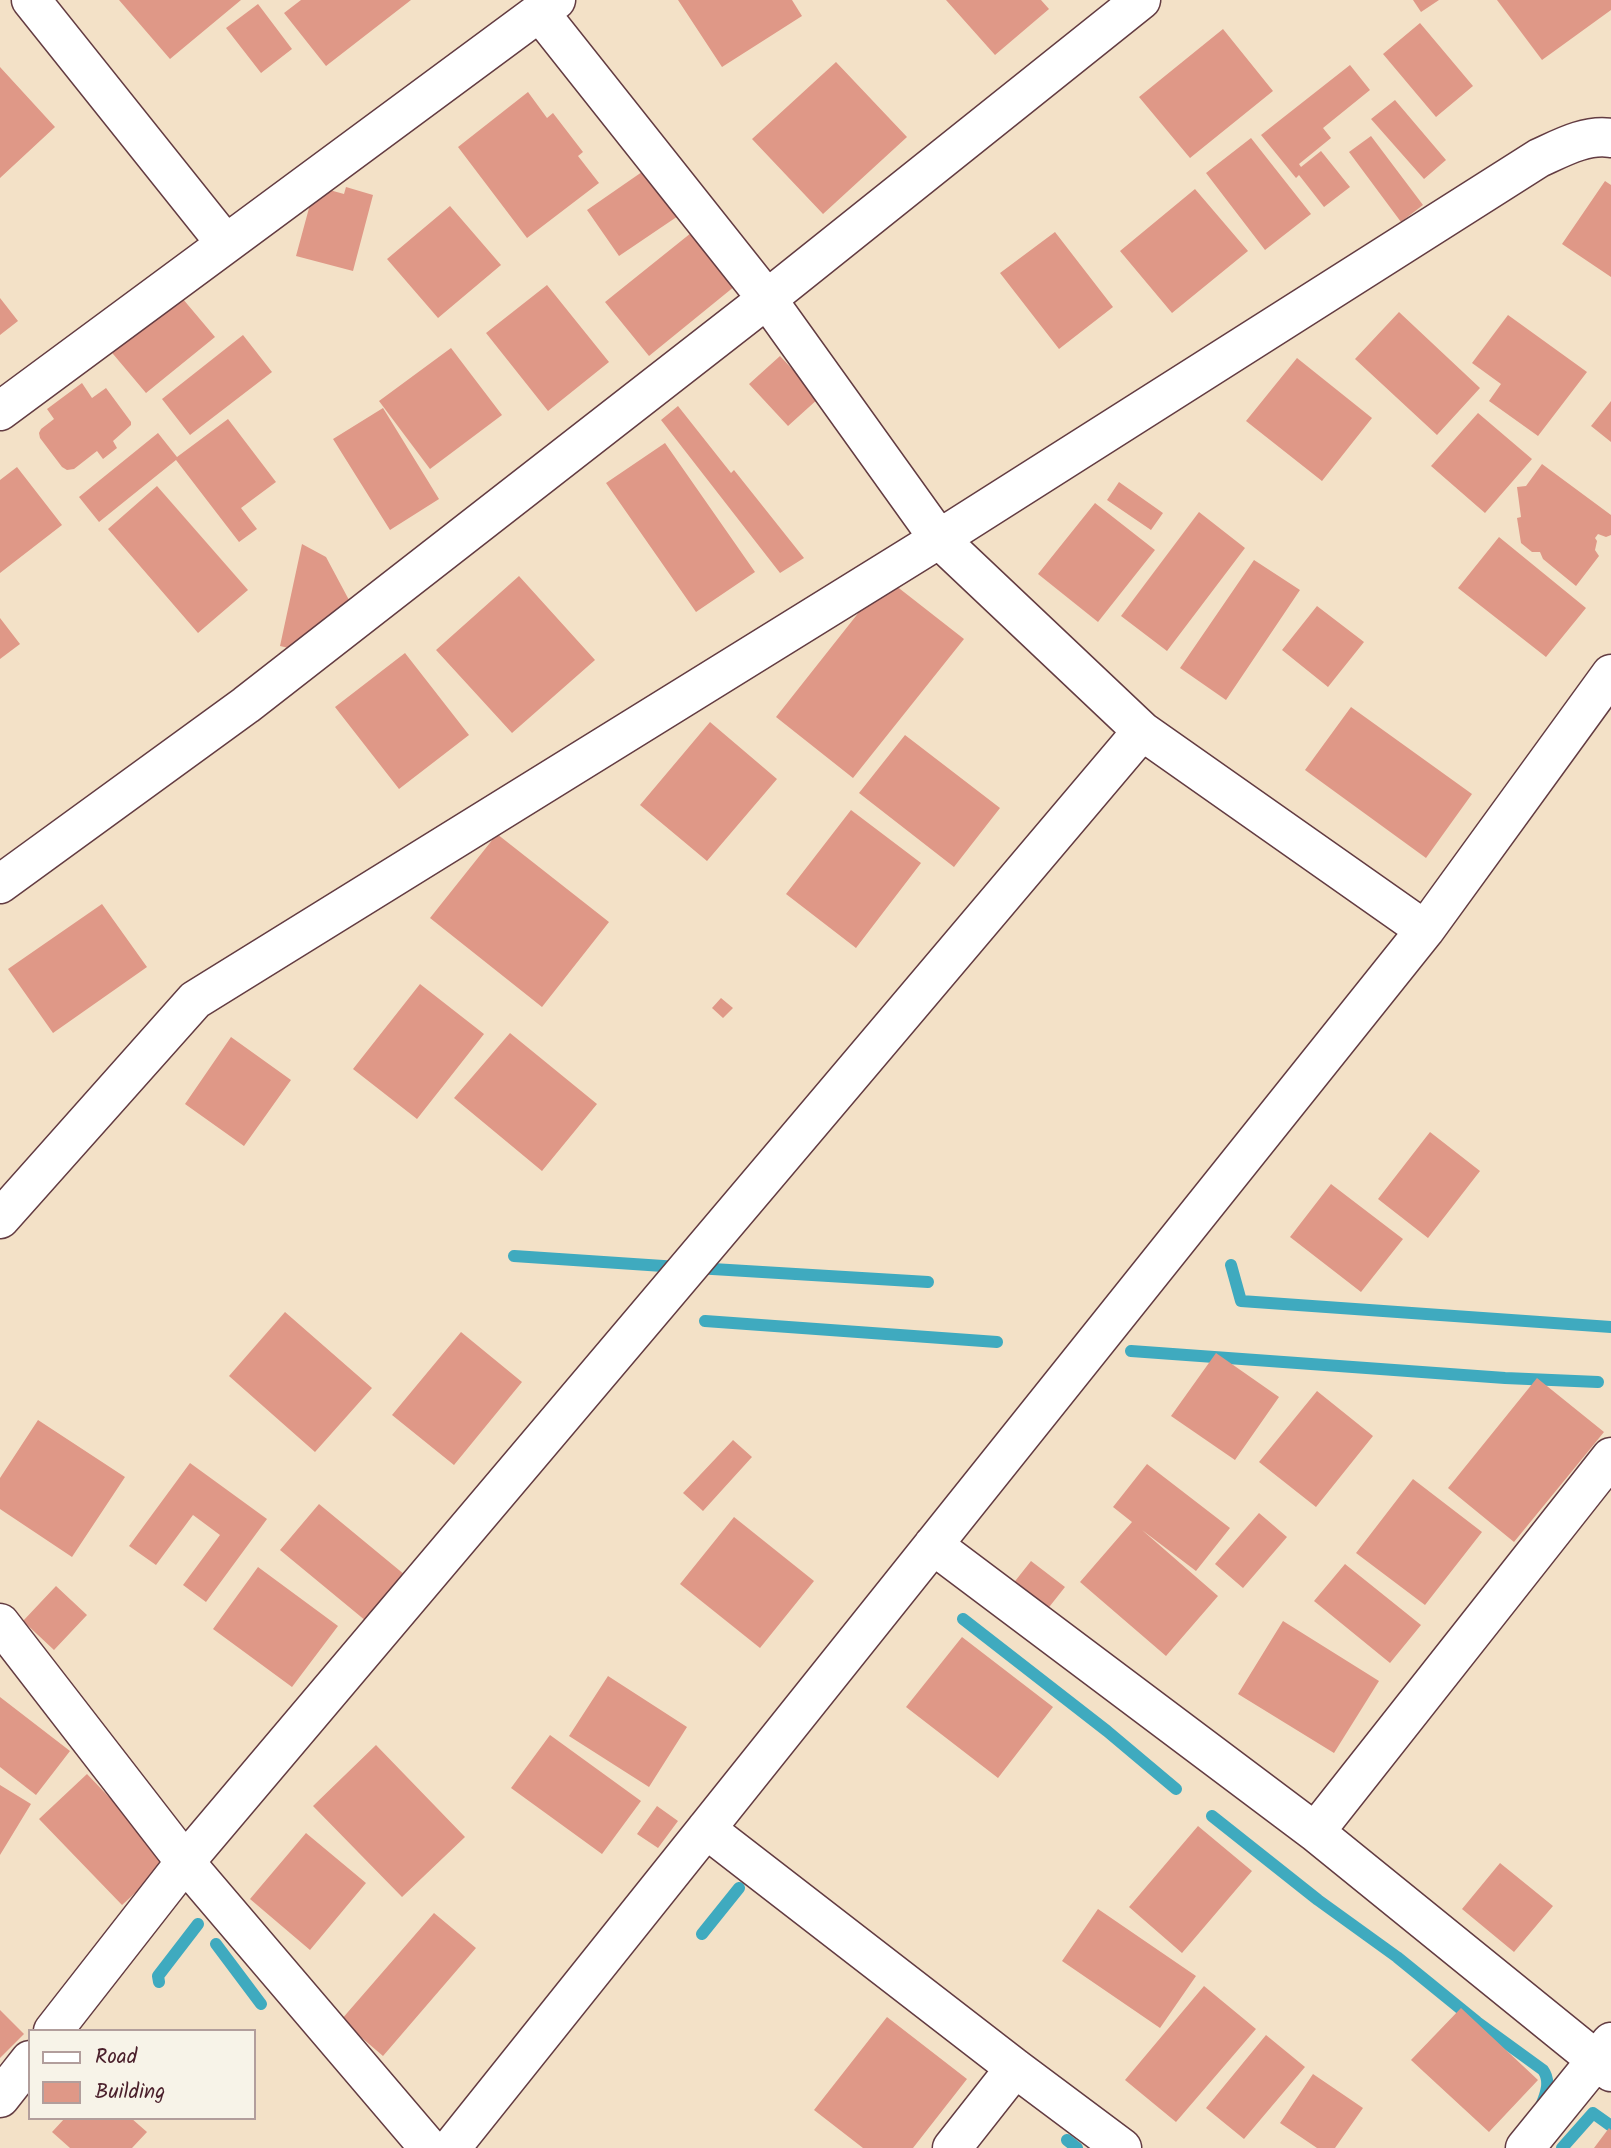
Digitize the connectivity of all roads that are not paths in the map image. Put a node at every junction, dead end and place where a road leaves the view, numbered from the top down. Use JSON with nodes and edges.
{"nodes":[{"id":1,"x":5,"y":0,"type":"edge"},
{"id":2,"x":31,"y":0,"type":"edge"},
{"id":3,"x":1141,"y":0,"type":"edge"},
{"id":4,"x":0,"y":4,"type":"edge"},
{"id":5,"x":548,"y":7,"type":"edge"},
{"id":6,"x":1611,"y":138,"type":"edge"},
{"id":7,"x":226,"y":244,"type":"junction"},
{"id":8,"x":767,"y":299,"type":"junction"},
{"id":9,"x":0,"y":411,"type":"edge"},
{"id":10,"x":939,"y":538,"type":"junction"},
{"id":11,"x":1611,"y":674,"type":"edge"},
{"id":12,"x":1142,"y":730,"type":"junction"},
{"id":13,"x":0,"y":884,"type":"edge"},
{"id":14,"x":1425,"y":930,"type":"junction"},
{"id":15,"x":0,"y":1219,"type":"edge"},
{"id":16,"x":1611,"y":1457,"type":"edge"},
{"id":17,"x":933,"y":1545,"type":"junction"},
{"id":18,"x":0,"y":1623,"type":"edge"},
{"id":19,"x":706,"y":1829,"type":"junction"},
{"id":20,"x":1315,"y":1832,"type":"junction"},
{"id":21,"x":185,"y":1862,"type":"junction"},
{"id":22,"x":55,"y":2029,"type":"edge"},
{"id":23,"x":1606,"y":2059,"type":"edge"},
{"id":24,"x":28,"y":2063,"type":"edge"},
{"id":25,"x":1015,"y":2068,"type":"junction"},
{"id":26,"x":0,"y":2098,"type":"edge"},
{"id":27,"x":429,"y":2148,"type":"edge"},
{"id":28,"x":451,"y":2148,"type":"edge"},
{"id":29,"x":952,"y":2148,"type":"edge"},
{"id":30,"x":1122,"y":2148,"type":"edge"},
{"id":31,"x":1525,"y":2148,"type":"edge"}],
"edges":[{"from":1,"to":4,"type":"street"},
{"from":2,"to":7,"type":"street"},
{"from":3,"to":8,"type":"street"},
{"from":5,"to":7,"type":"street"},
{"from":5,"to":8,"type":"street"},
{"from":6,"to":10,"type":"street"},
{"from":7,"to":9,"type":"street"},
{"from":8,"to":10,"type":"street"},
{"from":8,"to":13,"type":"street"},
{"from":10,"to":12,"type":"street"},
{"from":10,"to":15,"type":"street"},
{"from":11,"to":14,"type":"street"},
{"from":12,"to":14,"type":"street"},
{"from":12,"to":21,"type":"street"},
{"from":14,"to":17,"type":"street"},
{"from":16,"to":20,"type":"street"},
{"from":17,"to":19,"type":"street"},
{"from":17,"to":20,"type":"street"},
{"from":18,"to":21,"type":"street"},
{"from":19,"to":25,"type":"street"},
{"from":19,"to":28,"type":"street"},
{"from":20,"to":23,"type":"street"},
{"from":21,"to":22,"type":"street"},
{"from":21,"to":27,"type":"street"},
{"from":23,"to":31,"type":"street"},
{"from":24,"to":26,"type":"street"},
{"from":25,"to":29,"type":"street"},
{"from":25,"to":30,"type":"street"}]}
